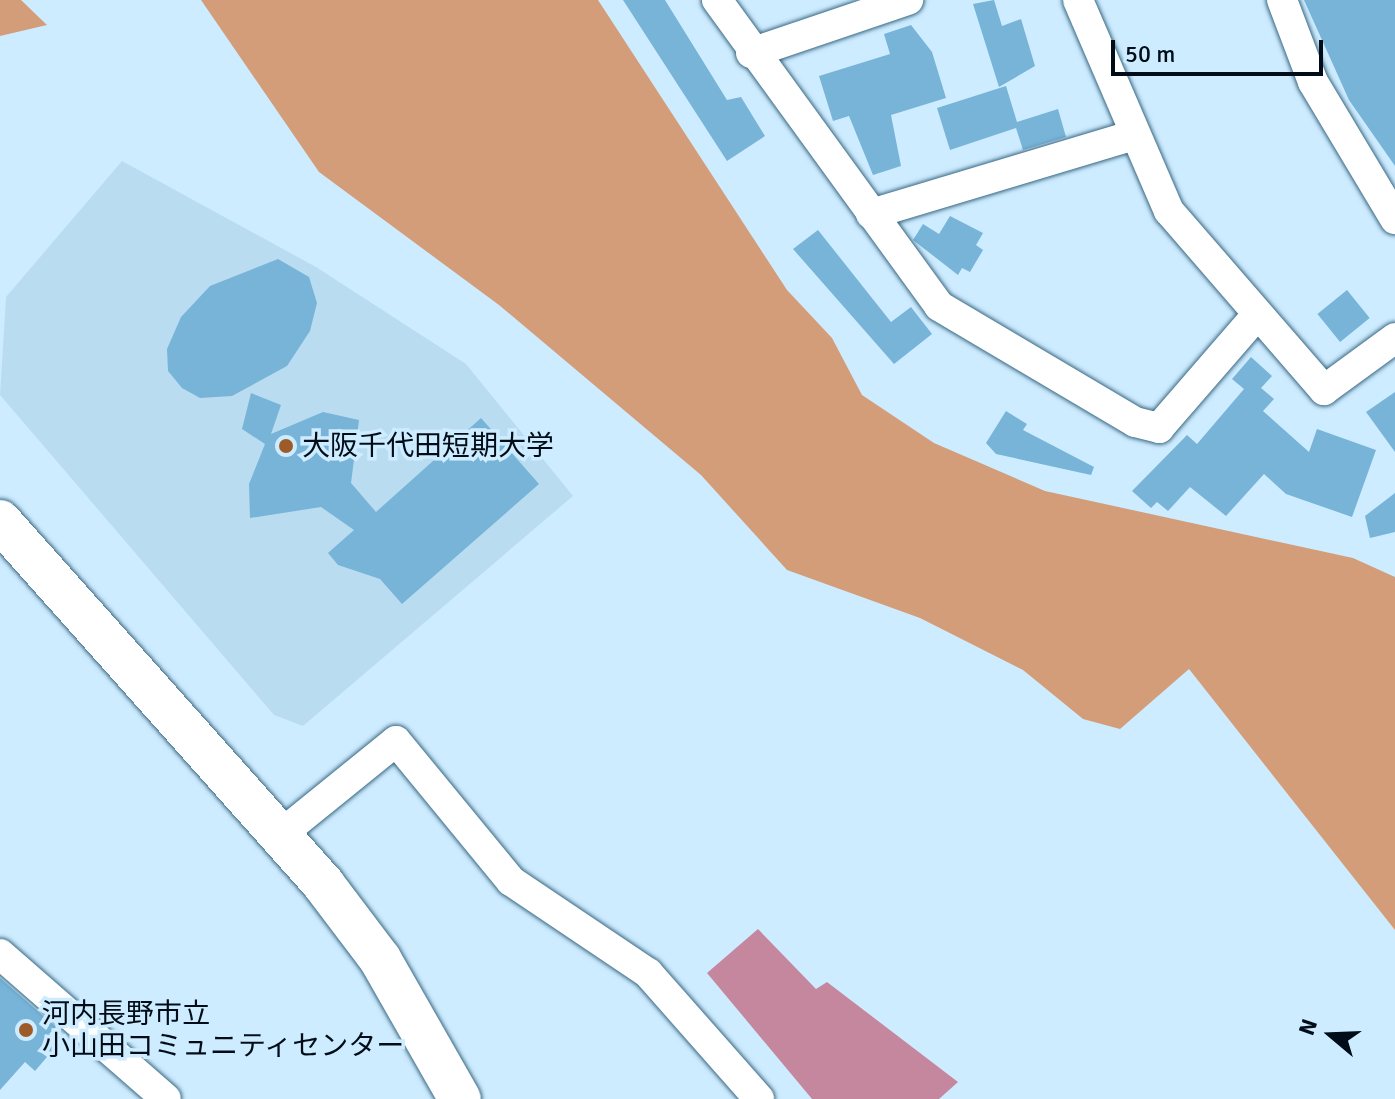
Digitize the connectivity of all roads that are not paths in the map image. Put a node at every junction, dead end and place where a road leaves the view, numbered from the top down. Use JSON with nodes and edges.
{"nodes":[{"id":1,"x":717,"y":0,"type":"edge"},
{"id":2,"x":1078,"y":0,"type":"edge"},
{"id":3,"x":1282,"y":0,"type":"edge"},
{"id":4,"x":893,"y":2,"type":"edge"},
{"id":5,"x":751,"y":53,"type":"junction"},
{"id":6,"x":1134,"y":135,"type":"junction"},
{"id":7,"x":871,"y":214,"type":"junction"},
{"id":8,"x":1395,"y":219,"type":"edge"},
{"id":9,"x":1257,"y":315,"type":"junction"},
{"id":10,"x":1395,"y":338,"type":"edge"},
{"id":11,"x":0,"y":521,"type":"edge"},
{"id":12,"x":280,"y":835,"type":"junction"},
{"id":13,"x":0,"y":954,"type":"edge"},
{"id":14,"x":166,"y":1099,"type":"edge"},
{"id":15,"x":460,"y":1099,"type":"edge"},
{"id":16,"x":759,"y":1099,"type":"edge"}],
"edges":[{"from":1,"to":5,"type":"street"},
{"from":2,"to":6,"type":"street"},
{"from":3,"to":8,"type":"street"},
{"from":4,"to":5,"type":"street"},
{"from":5,"to":7,"type":"street"},
{"from":6,"to":7,"type":"street"},
{"from":6,"to":9,"type":"street"},
{"from":7,"to":9,"type":"street"},
{"from":9,"to":10,"type":"street"},
{"from":11,"to":12,"type":"street"},
{"from":12,"to":15,"type":"street"},
{"from":12,"to":16,"type":"street"},
{"from":13,"to":14,"type":"street"}]}
